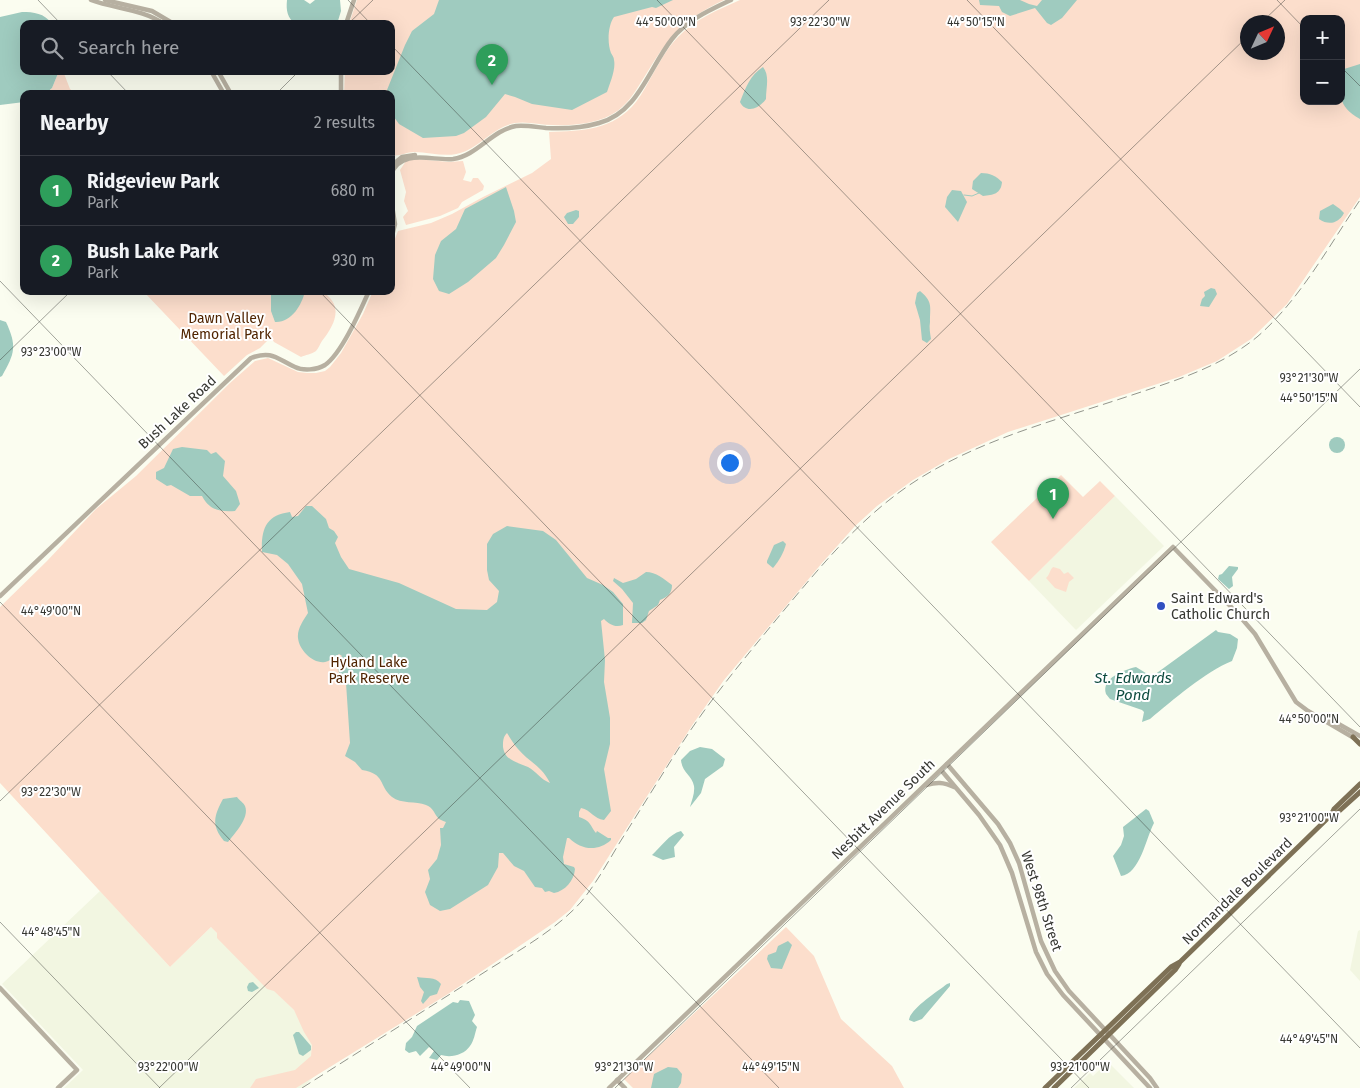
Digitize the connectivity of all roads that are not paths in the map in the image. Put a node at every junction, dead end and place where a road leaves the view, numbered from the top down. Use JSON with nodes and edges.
{"nodes":[{"id":1,"x":91,"y":0,"type":"edge"},
{"id":2,"x":106,"y":0,"type":"edge"},
{"id":3,"x":354,"y":0,"type":"edge"},
{"id":4,"x":731,"y":0,"type":"edge"},
{"id":5,"x":156,"y":20,"type":"edge"},
{"id":6,"x":167,"y":20,"type":"edge"},
{"id":7,"x":347,"y":20,"type":"edge"},
{"id":8,"x":213,"y":75,"type":"edge"},
{"id":9,"x":220,"y":75,"type":"edge"},
{"id":10,"x":342,"y":75,"type":"edge"},
{"id":11,"x":222,"y":90,"type":"edge"},
{"id":12,"x":228,"y":90,"type":"edge"},
{"id":13,"x":341,"y":90,"type":"edge"},
{"id":14,"x":402,"y":157,"type":"junction"},
{"id":15,"x":395,"y":158,"type":"edge"},
{"id":16,"x":433,"y":158,"type":"junction"},
{"id":17,"x":395,"y":166,"type":"edge"},
{"id":18,"x":395,"y":167,"type":"edge"},
{"id":19,"x":367,"y":295,"type":"edge"},
{"id":20,"x":0,"y":596,"type":"edge"},
{"id":21,"x":1356,"y":736,"type":"edge"},
{"id":22,"x":1360,"y":742,"type":"edge"},
{"id":23,"x":947,"y":764,"type":"junction"},
{"id":24,"x":940,"y":770,"type":"junction"},
{"id":25,"x":1360,"y":784,"type":"edge"},
{"id":26,"x":924,"y":786,"type":"junction"},
{"id":27,"x":955,"y":787,"type":"junction"},
{"id":28,"x":1360,"y":792,"type":"edge"},
{"id":29,"x":1332,"y":815,"type":"junction"},
{"id":30,"x":1180,"y":962,"type":"junction"},
{"id":31,"x":0,"y":988,"type":"edge"},
{"id":32,"x":1102,"y":1032,"type":"junction"},
{"id":33,"x":1107,"y":1037,"type":"junction"},
{"id":34,"x":617,"y":1080,"type":"junction"},
{"id":35,"x":58,"y":1088,"type":"edge"},
{"id":36,"x":609,"y":1088,"type":"edge"},
{"id":37,"x":625,"y":1088,"type":"edge"},
{"id":38,"x":1045,"y":1088,"type":"edge"},
{"id":39,"x":1054,"y":1088,"type":"edge"},
{"id":40,"x":1150,"y":1088,"type":"edge"},
{"id":41,"x":1157,"y":1088,"type":"edge"}],
"edges":[{"from":1,"to":5,"type":"street"},
{"from":2,"to":6,"type":"street"},
{"from":3,"to":7,"type":"street"},
{"from":4,"to":16,"type":"street"},
{"from":8,"to":11,"type":"street"},
{"from":9,"to":12,"type":"street"},
{"from":10,"to":13,"type":"street"},
{"from":14,"to":15,"type":"street"},
{"from":14,"to":16,"type":"street"},
{"from":14,"to":17,"type":"street"},
{"from":16,"to":18,"type":"street"},
{"from":19,"to":20,"type":"street","name":"Bush Lake Road"},
{"from":21,"to":22,"type":"main road"},
{"from":21,"to":23,"type":"street","name":"Nesbitt Avenue South"},
{"from":23,"to":24,"type":"street","name":"Nesbitt Avenue South"},
{"from":23,"to":32,"type":"street","name":"West 98th Street"},
{"from":24,"to":26,"type":"street","name":"Nesbitt Avenue South"},
{"from":24,"to":27,"type":"street","name":"West 98th Street"},
{"from":25,"to":29,"type":"main road","name":"Normandale Boulevard"},
{"from":26,"to":27,"type":"street"},
{"from":26,"to":34,"type":"street","name":"Nesbitt Avenue South"},
{"from":27,"to":32,"type":"street","name":"West 98th Street"},
{"from":28,"to":29,"type":"main road","name":"Normandale Boulevard"},
{"from":29,"to":30,"type":"main road","name":"Normandale Boulevard"},
{"from":30,"to":32,"type":"main road","name":"Normandale Boulevard"},
{"from":30,"to":33,"type":"main road","name":"Normandale Boulevard"},
{"from":31,"to":35,"type":"street"},
{"from":32,"to":33,"type":"street","name":"West 98th Street"},
{"from":32,"to":38,"type":"main road","name":"Normandale Boulevard"},
{"from":33,"to":39,"type":"main road","name":"Normandale Boulevard"},
{"from":33,"to":40,"type":"street","name":"West 98th Street"},
{"from":33,"to":41,"type":"street","name":"West 98th Street"},
{"from":34,"to":36,"type":"street","name":"Nesbitt Avenue South"},
{"from":34,"to":37,"type":"street"}]}
